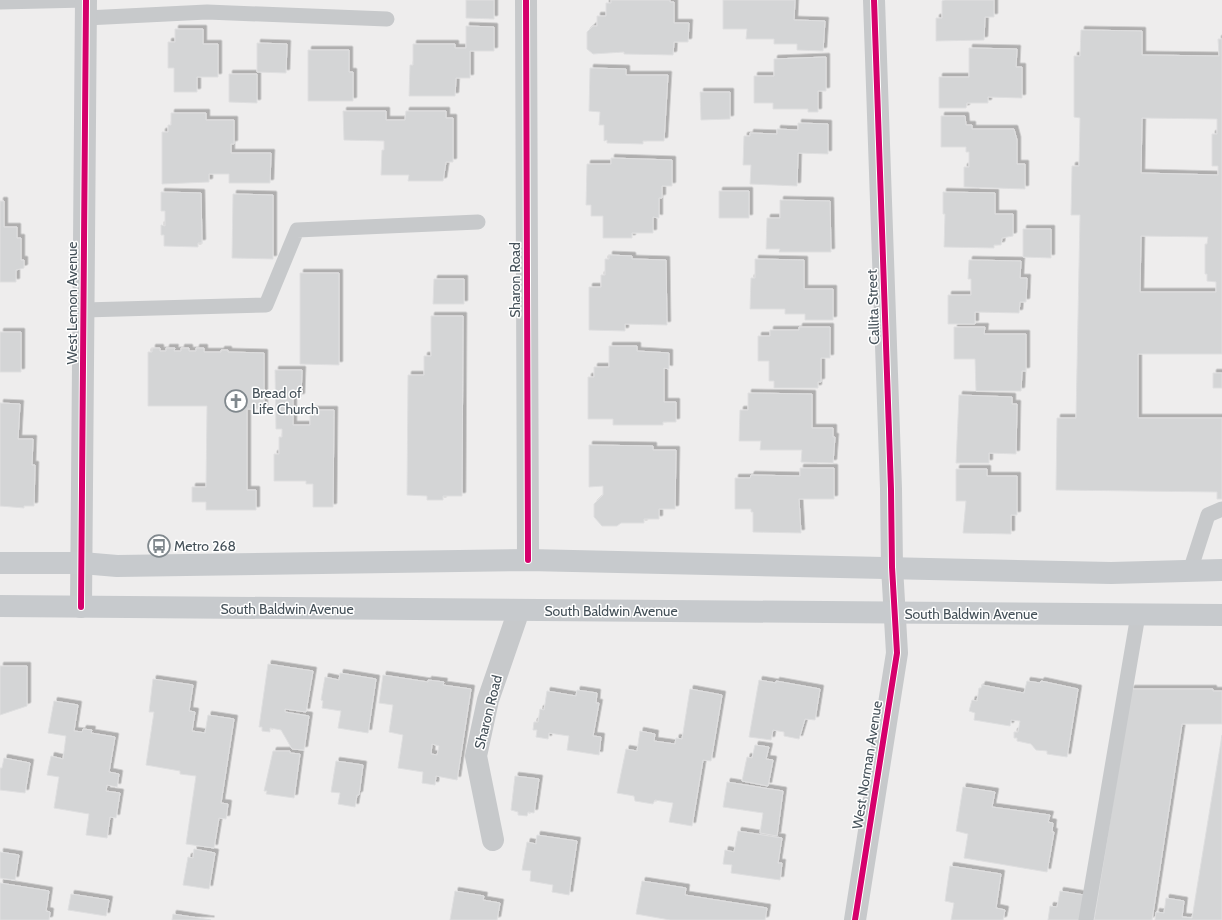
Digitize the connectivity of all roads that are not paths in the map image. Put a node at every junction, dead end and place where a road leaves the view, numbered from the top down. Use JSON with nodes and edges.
{"nodes":[{"id":1,"x":526,"y":0,"type":"edge"},
{"id":2,"x":874,"y":0,"type":"edge"},
{"id":3,"x":0,"y":2,"type":"edge"},
{"id":4,"x":86,"y":6,"type":"edge"},
{"id":5,"x":387,"y":19,"type":"dead end"},
{"id":6,"x":478,"y":222,"type":"dead end"},
{"id":7,"x":84,"y":310,"type":"junction"},
{"id":8,"x":1222,"y":509,"type":"edge"},
{"id":9,"x":528,"y":560,"type":"junction"},
{"id":10,"x":0,"y":563,"type":"edge"},
{"id":11,"x":82,"y":563,"type":"junction"},
{"id":12,"x":892,"y":567,"type":"junction"},
{"id":13,"x":1222,"y":570,"type":"edge"},
{"id":14,"x":1190,"y":571,"type":"junction"},
{"id":15,"x":0,"y":606,"type":"edge"},
{"id":16,"x":81,"y":607,"type":"junction"},
{"id":17,"x":519,"y":610,"type":"junction"},
{"id":18,"x":895,"y":613,"type":"junction"},
{"id":19,"x":1138,"y":615,"type":"junction"},
{"id":20,"x":1222,"y":615,"type":"edge"},
{"id":21,"x":493,"y":840,"type":"dead end"},
{"id":22,"x":855,"y":920,"type":"edge"},
{"id":23,"x":1086,"y":920,"type":"edge"}],
"edges":[{"from":1,"to":9,"type":"street","name":"Sharon Road"},
{"from":2,"to":12,"type":"street","name":"Callita Street"},
{"from":3,"to":4,"type":"lane"},
{"from":4,"to":5,"type":"lane"},
{"from":4,"to":7,"type":"street","name":"West Lemon Avenue"},
{"from":6,"to":7,"type":"lane"},
{"from":7,"to":11,"type":"street","name":"West Lemon Avenue"},
{"from":8,"to":14,"type":"lane"},
{"from":9,"to":11,"type":"main road"},
{"from":9,"to":12,"type":"main road"},
{"from":10,"to":11,"type":"main road"},
{"from":11,"to":16,"type":"street","name":"West Lemon Avenue"},
{"from":12,"to":14,"type":"main road"},
{"from":12,"to":18,"type":"street","name":"Callita Street"},
{"from":13,"to":14,"type":"main road"},
{"from":15,"to":16,"type":"main road","name":"South Baldwin Avenue"},
{"from":16,"to":17,"type":"main road","name":"South Baldwin Avenue"},
{"from":17,"to":18,"type":"main road","name":"South Baldwin Avenue"},
{"from":17,"to":21,"type":"street","name":"Sharon Road"},
{"from":18,"to":19,"type":"main road","name":"South Baldwin Avenue"},
{"from":18,"to":22,"type":"street","name":"West Norman Avenue"},
{"from":19,"to":20,"type":"main road","name":"South Baldwin Avenue"},
{"from":19,"to":23,"type":"lane"}]}
